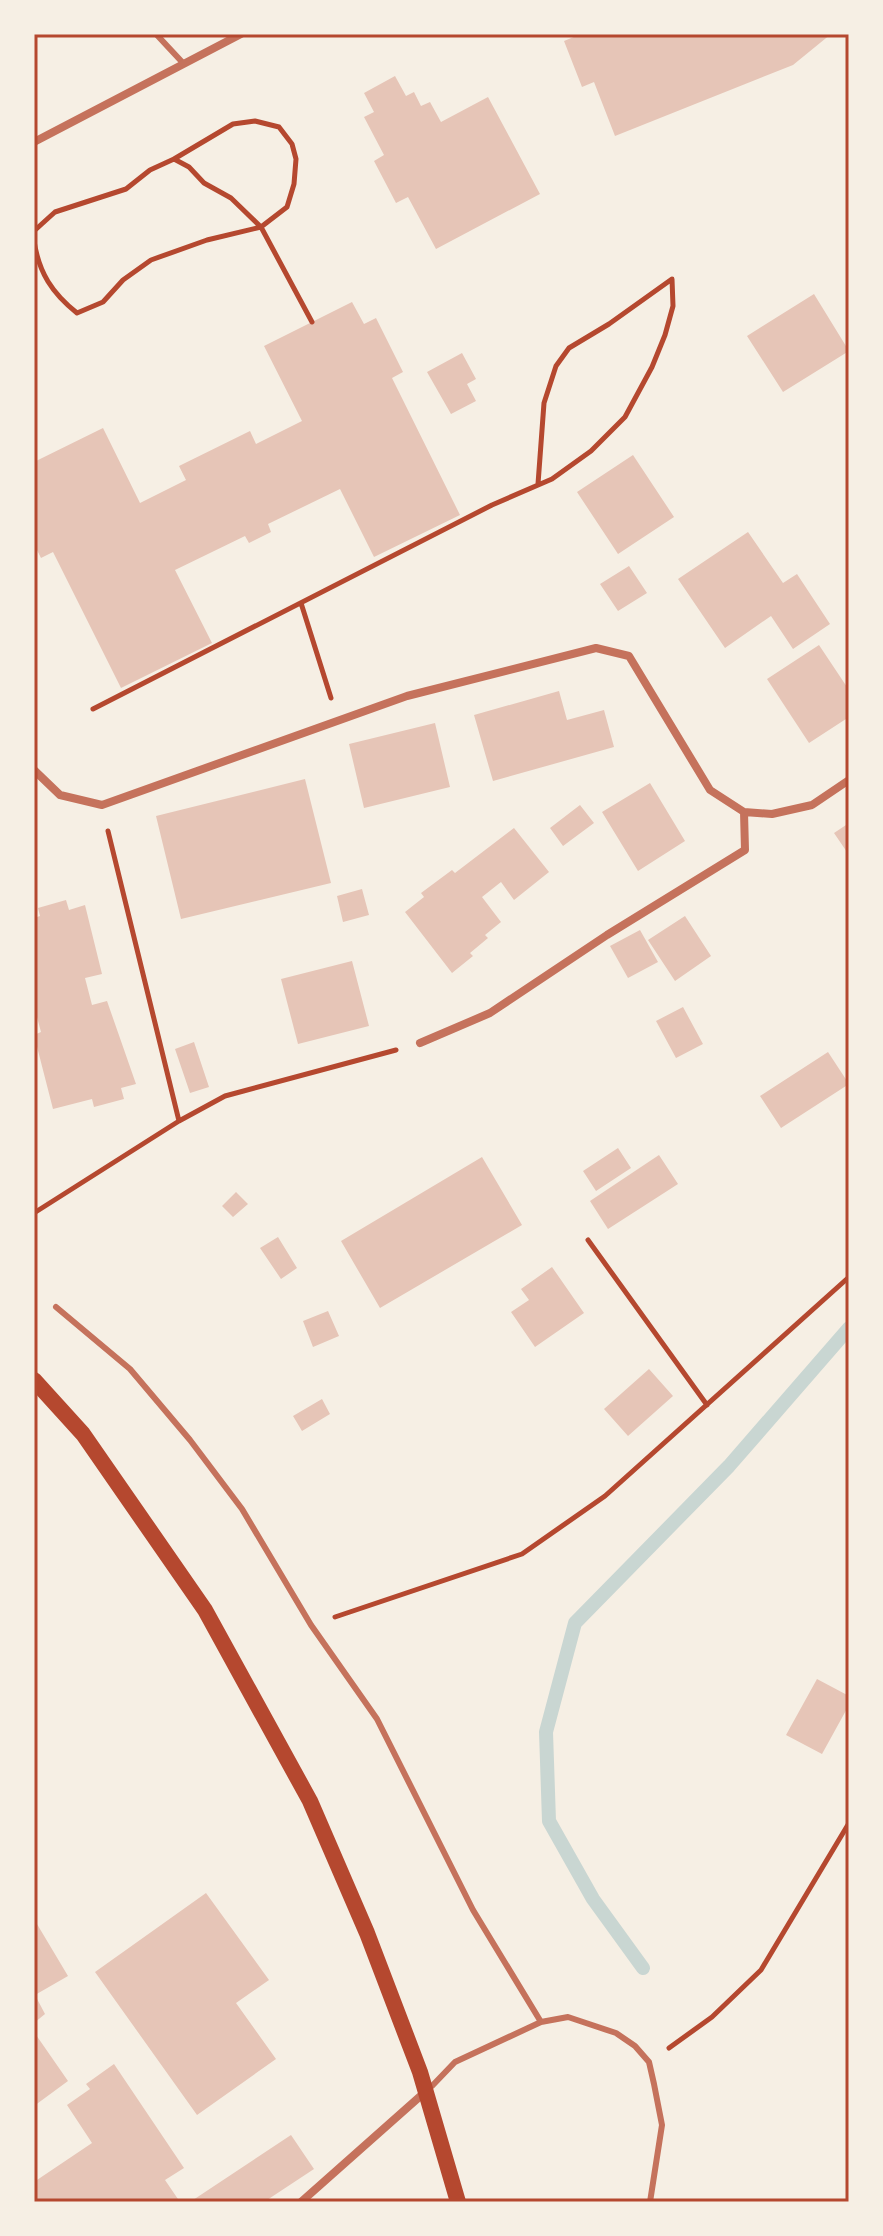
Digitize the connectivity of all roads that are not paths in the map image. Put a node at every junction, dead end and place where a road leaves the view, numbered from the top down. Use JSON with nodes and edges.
{"nodes":[{"id":1,"x":156,"y":34,"type":"edge"},
{"id":2,"x":241,"y":34,"type":"edge"},
{"id":3,"x":183,"y":63,"type":"junction"},
{"id":4,"x":34,"y":142,"type":"edge"},
{"id":5,"x":34,"y":770,"type":"edge"},
{"id":6,"x":849,"y":780,"type":"edge"},
{"id":7,"x":744,"y":812,"type":"junction"},
{"id":8,"x":420,"y":1043,"type":"road end"},
{"id":9,"x":56,"y":1307,"type":"dead end"},
{"id":10,"x":34,"y":1380,"type":"edge"},
{"id":11,"x":541,"y":2022,"type":"junction"},
{"id":12,"x":432,"y":2086,"type":"joint"},
{"id":13,"x":301,"y":2202,"type":"edge"},
{"id":14,"x":458,"y":2202,"type":"edge"},
{"id":15,"x":650,"y":2202,"type":"edge"}],
"edges":[{"from":1,"to":3,"type":"lane"},
{"from":2,"to":3,"type":"street"},
{"from":3,"to":4,"type":"street"},
{"from":5,"to":7,"type":"street"},
{"from":6,"to":7,"type":"street"},
{"from":7,"to":8,"type":"street"},
{"from":9,"to":11,"type":"lane"},
{"from":10,"to":14,"type":"main road"},
{"from":11,"to":12,"type":"lane"},
{"from":11,"to":15,"type":"lane"},
{"from":12,"to":13,"type":"street"}]}
